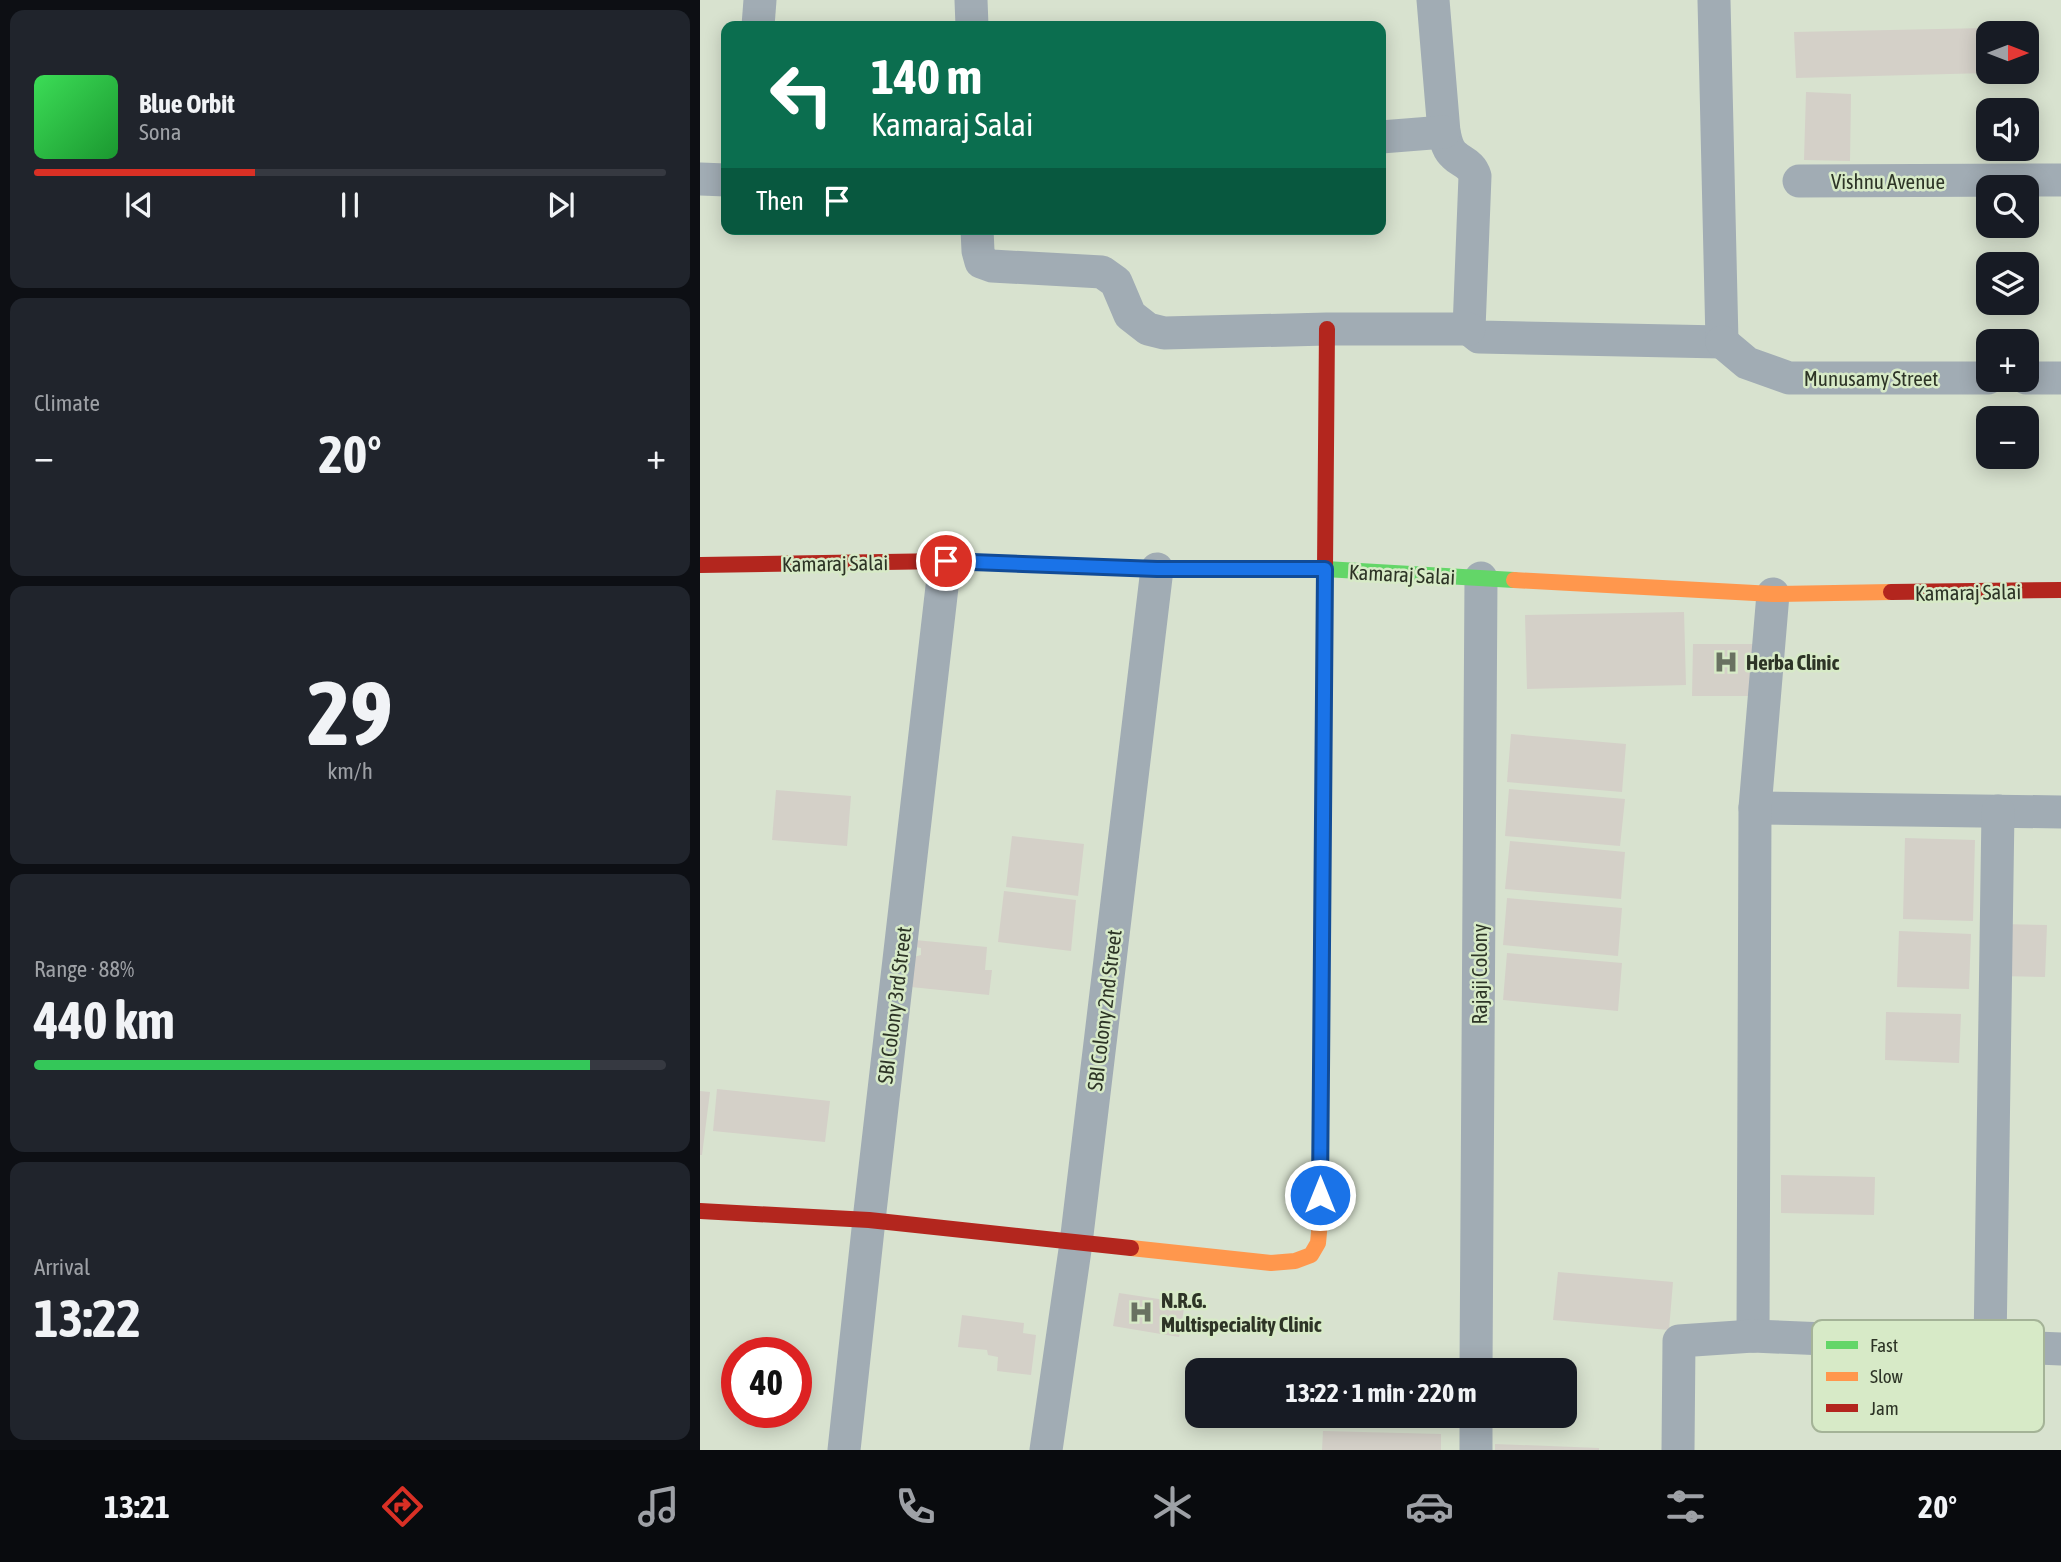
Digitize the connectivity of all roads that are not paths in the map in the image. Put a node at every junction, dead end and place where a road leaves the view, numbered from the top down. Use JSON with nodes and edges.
{"nodes":[{"id":1,"x":760,"y":0,"type":"edge"},
{"id":2,"x":971,"y":0,"type":"edge"},
{"id":3,"x":1433,"y":0,"type":"edge"},
{"id":4,"x":1714,"y":0,"type":"edge"},
{"id":5,"x":758,"y":21,"type":"edge"},
{"id":6,"x":972,"y":21,"type":"edge"},
{"id":7,"x":1444,"y":132,"type":"junction"},
{"id":8,"x":1386,"y":137,"type":"edge"},
{"id":9,"x":700,"y":179,"type":"edge"},
{"id":10,"x":721,"y":180,"type":"edge"},
{"id":11,"x":2061,"y":180,"type":"edge"},
{"id":12,"x":1800,"y":181,"type":"dead end"},
{"id":13,"x":977,"y":235,"type":"edge"},
{"id":14,"x":1327,"y":329,"type":"junction"},
{"id":15,"x":1469,"y":329,"type":"junction"},
{"id":16,"x":1722,"y":342,"type":"junction"},
{"id":17,"x":1976,"y":379,"type":"edge"},
{"id":18,"x":2039,"y":379,"type":"edge"},
{"id":19,"x":2061,"y":379,"type":"edge"},
{"id":20,"x":946,"y":561,"type":"junction"},
{"id":21,"x":700,"y":565,"type":"edge"},
{"id":22,"x":1157,"y":569,"type":"junction"},
{"id":23,"x":1325,"y":569,"type":"junction"},
{"id":24,"x":1481,"y":578,"type":"junction"},
{"id":25,"x":2061,"y":590,"type":"edge"},
{"id":26,"x":1773,"y":594,"type":"junction"},
{"id":27,"x":1755,"y":808,"type":"junction"},
{"id":28,"x":1998,"y":811,"type":"junction"},
{"id":29,"x":2061,"y":812,"type":"edge"},
{"id":30,"x":700,"y":1211,"type":"edge"},
{"id":31,"x":869,"y":1220,"type":"junction"},
{"id":32,"x":1076,"y":1243,"type":"junction"},
{"id":33,"x":1990,"y":1320,"type":"edge"},
{"id":34,"x":1753,"y":1336,"type":"junction"},
{"id":35,"x":1812,"y":1338,"type":"edge"},
{"id":36,"x":1476,"y":1358,"type":"edge"},
{"id":37,"x":1476,"y":1428,"type":"edge"},
{"id":38,"x":845,"y":1450,"type":"edge"},
{"id":39,"x":1046,"y":1450,"type":"edge"},
{"id":40,"x":1476,"y":1450,"type":"edge"},
{"id":41,"x":1678,"y":1450,"type":"edge"}],
"edges":[{"from":1,"to":5,"type":"street"},
{"from":2,"to":6,"type":"street"},
{"from":3,"to":7,"type":"street"},
{"from":4,"to":16,"type":"street"},
{"from":7,"to":8,"type":"street"},
{"from":7,"to":15,"type":"street"},
{"from":9,"to":10,"type":"street"},
{"from":11,"to":12,"type":"street","name":"Vishnu Avenue"},
{"from":13,"to":14,"type":"street"},
{"from":14,"to":15,"type":"street"},
{"from":14,"to":23,"type":"street"},
{"from":15,"to":16,"type":"street"},
{"from":16,"to":17,"type":"street","name":"Munusamy Street"},
{"from":18,"to":19,"type":"street"},
{"from":20,"to":21,"type":"street","name":"Kamaraj Salai"},
{"from":20,"to":22,"type":"street","name":"Kamaraj Salai"},
{"from":20,"to":31,"type":"street","name":"SBI Colony 3rd Street"},
{"from":22,"to":23,"type":"street","name":"Kamaraj Salai"},
{"from":22,"to":32,"type":"street","name":"SBI Colony 2nd Street"},
{"from":23,"to":24,"type":"street","name":"Kamaraj Salai"},
{"from":23,"to":32,"type":"street"},
{"from":24,"to":26,"type":"street","name":"Kamaraj Salai"},
{"from":24,"to":36,"type":"street","name":"Rajaji Colony"},
{"from":25,"to":26,"type":"street","name":"Kamaraj Salai"},
{"from":26,"to":27,"type":"street"},
{"from":27,"to":28,"type":"street"},
{"from":27,"to":34,"type":"street"},
{"from":28,"to":29,"type":"street"},
{"from":28,"to":33,"type":"street"},
{"from":30,"to":31,"type":"street"},
{"from":31,"to":32,"type":"street"},
{"from":31,"to":38,"type":"street","name":"SBI Colony 3rd Street"},
{"from":32,"to":39,"type":"street","name":"SBI Colony 2nd Street"},
{"from":34,"to":35,"type":"street"},
{"from":34,"to":41,"type":"street"},
{"from":37,"to":40,"type":"street"}]}
